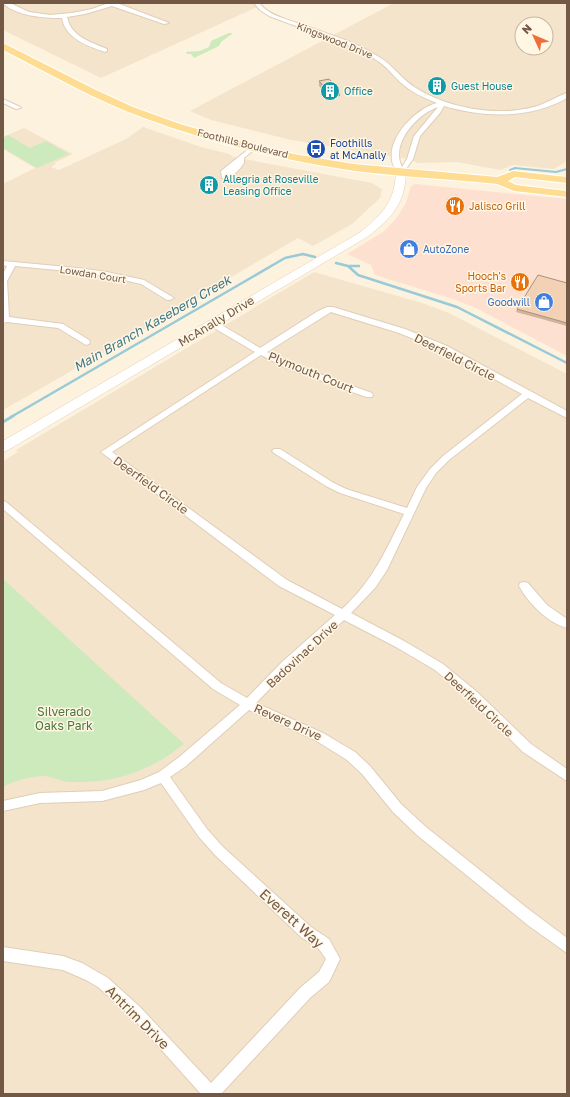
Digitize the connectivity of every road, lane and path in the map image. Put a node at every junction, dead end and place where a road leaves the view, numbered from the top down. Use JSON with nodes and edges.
{"nodes":[{"id":1,"x":257,"y":3,"type":"edge"},
{"id":2,"x":6,"y":4,"type":"edge"},
{"id":3,"x":113,"y":4,"type":"edge"},
{"id":4,"x":64,"y":16,"type":"junction"},
{"id":5,"x":166,"y":23,"type":"dead end"},
{"id":6,"x":3,"y":46,"type":"edge"},
{"id":7,"x":105,"y":50,"type":"dead end"},
{"id":8,"x":567,"y":95,"type":"edge"},
{"id":9,"x":3,"y":101,"type":"edge"},
{"id":10,"x":442,"y":104,"type":"junction"},
{"id":11,"x":18,"y":108,"type":"dead end"},
{"id":12,"x":253,"y":148,"type":"junction"},
{"id":13,"x":401,"y":172,"type":"junction"},
{"id":14,"x":224,"y":177,"type":"dead end"},
{"id":15,"x":567,"y":180,"type":"edge"},
{"id":16,"x":499,"y":181,"type":"junction"},
{"id":17,"x":567,"y":184,"type":"edge"},
{"id":18,"x":541,"y":191,"type":"junction"},
{"id":19,"x":567,"y":194,"type":"edge"},
{"id":20,"x":3,"y":263,"type":"edge"},
{"id":21,"x":12,"y":264,"type":"junction"},
{"id":22,"x":170,"y":298,"type":"dead end"},
{"id":23,"x":4,"y":320,"type":"edge"},
{"id":24,"x":212,"y":323,"type":"junction"},
{"id":25,"x":86,"y":342,"type":"dead end"},
{"id":26,"x":260,"y":352,"type":"junction"},
{"id":27,"x":526,"y":394,"type":"junction"},
{"id":28,"x":369,"y":395,"type":"dead end"},
{"id":29,"x":567,"y":415,"type":"edge"},
{"id":30,"x":3,"y":447,"type":"edge"},
{"id":31,"x":276,"y":450,"type":"dead end"},
{"id":32,"x":3,"y":504,"type":"edge"},
{"id":33,"x":410,"y":512,"type":"junction"},
{"id":34,"x":524,"y":586,"type":"dead end"},
{"id":35,"x":344,"y":615,"type":"junction"},
{"id":36,"x":567,"y":624,"type":"edge"},
{"id":37,"x":248,"y":704,"type":"junction"},
{"id":38,"x":164,"y":776,"type":"junction"},
{"id":39,"x":567,"y":776,"type":"edge"},
{"id":40,"x":3,"y":806,"type":"edge"},
{"id":41,"x":567,"y":946,"type":"edge"},
{"id":42,"x":4,"y":955,"type":"edge"},
{"id":43,"x":211,"y":1094,"type":"edge"}],
"edges":[{"from":1,"to":10,"type":"street","name":"Kingswood Drive"},
{"from":2,"to":4,"type":"street"},
{"from":3,"to":4,"type":"street"},
{"from":3,"to":5,"type":"street"},
{"from":4,"to":7,"type":"street"},
{"from":6,"to":12,"type":"main road","name":"Foothills Boulevard"},
{"from":8,"to":10,"type":"street","name":"Kingswood Drive"},
{"from":9,"to":11,"type":"street"},
{"from":10,"to":13,"type":"street","name":"McAnally Drive"},
{"from":10,"to":13,"type":"street","name":"McAnally Drive"},
{"from":12,"to":13,"type":"main road","name":"Foothills Boulevard"},
{"from":12,"to":14,"type":"street"},
{"from":13,"to":16,"type":"main road","name":"Foothills Boulevard"},
{"from":13,"to":24,"type":"street","name":"McAnally Drive"},
{"from":15,"to":16,"type":"main road","name":"Foothills Boulevard"},
{"from":16,"to":18,"type":"main road","name":"Foothills Boulevard"},
{"from":17,"to":18,"type":"main road"},
{"from":18,"to":19,"type":"main road","name":"Foothills Boulevard"},
{"from":20,"to":21,"type":"street","name":"Lowdan Court"},
{"from":21,"to":22,"type":"street","name":"Lowdan Court"},
{"from":21,"to":23,"type":"street"},
{"from":23,"to":25,"type":"street"},
{"from":24,"to":26,"type":"street","name":"Plymouth Court"},
{"from":24,"to":30,"type":"street","name":"McAnally Drive"},
{"from":26,"to":27,"type":"street","name":"Deerfield Circle"},
{"from":26,"to":28,"type":"street","name":"Plymouth Court"},
{"from":26,"to":35,"type":"street","name":"Deerfield Circle"},
{"from":27,"to":29,"type":"street","name":"Deerfield Circle"},
{"from":27,"to":33,"type":"street","name":"Badovinac Drive"},
{"from":31,"to":33,"type":"street"},
{"from":32,"to":37,"type":"street","name":"Revere Drive"},
{"from":33,"to":35,"type":"street","name":"Badovinac Drive"},
{"from":34,"to":36,"type":"street"},
{"from":35,"to":37,"type":"street","name":"Badovinac Drive"},
{"from":35,"to":39,"type":"street","name":"Deerfield Circle"},
{"from":37,"to":38,"type":"street","name":"Badovinac Drive"},
{"from":37,"to":41,"type":"street","name":"Revere Drive"},
{"from":38,"to":40,"type":"street","name":"Badovinac Drive"},
{"from":38,"to":43,"type":"street","name":"Everett Way"},
{"from":42,"to":43,"type":"street","name":"Antrim Drive"}]}
